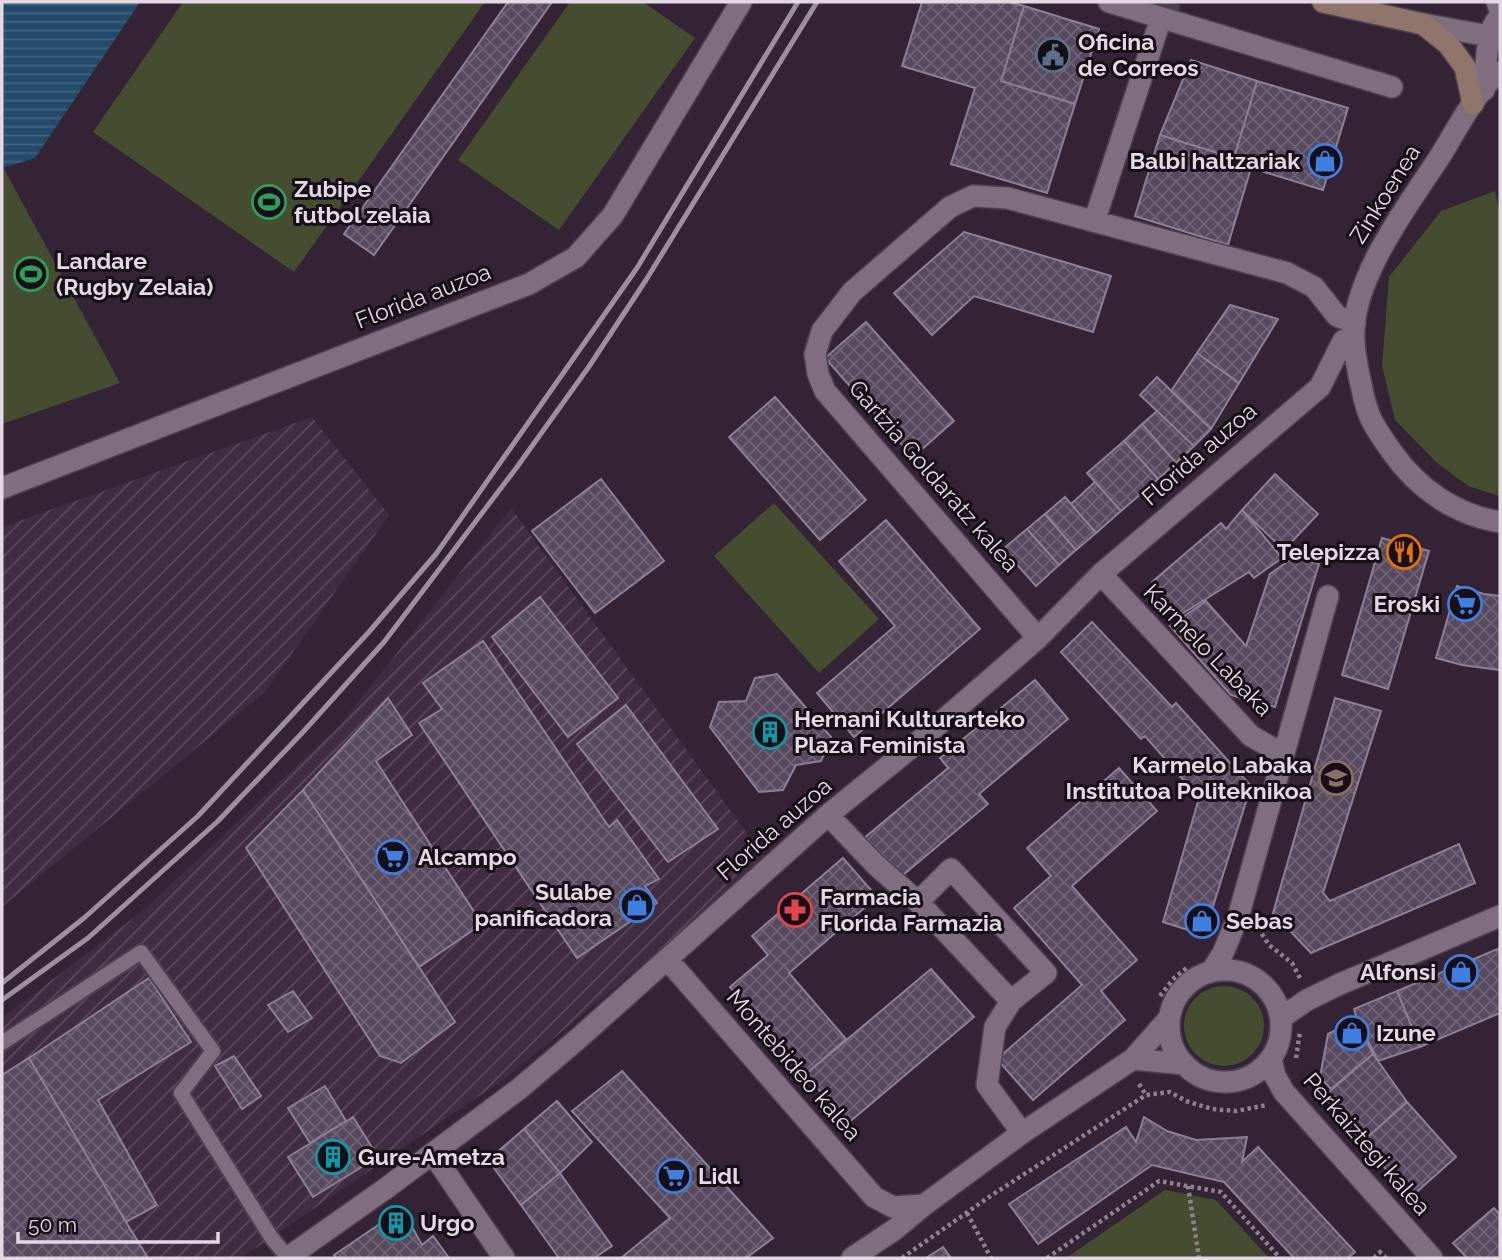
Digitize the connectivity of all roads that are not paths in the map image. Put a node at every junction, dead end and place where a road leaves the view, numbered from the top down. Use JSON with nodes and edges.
{"nodes":[{"id":1,"x":741,"y":2,"type":"edge"},
{"id":2,"x":1109,"y":2,"type":"edge"},
{"id":3,"x":1323,"y":2,"type":"edge"},
{"id":4,"x":1497,"y":2,"type":"edge"},
{"id":5,"x":1500,"y":10,"type":"edge"},
{"id":6,"x":1500,"y":17,"type":"edge"},
{"id":7,"x":1161,"y":18,"type":"junction"},
{"id":8,"x":1423,"y":24,"type":"junction"},
{"id":9,"x":1495,"y":37,"type":"edge"},
{"id":10,"x":1500,"y":72,"type":"edge"},
{"id":11,"x":1392,"y":87,"type":"dead end"},
{"id":12,"x":1478,"y":97,"type":"junction"},
{"id":13,"x":1095,"y":219,"type":"junction"},
{"id":14,"x":1354,"y":329,"type":"junction"},
{"id":15,"x":2,"y":488,"type":"edge"},
{"id":16,"x":1500,"y":522,"type":"edge"},
{"id":17,"x":1101,"y":574,"type":"junction"},
{"id":18,"x":1328,"y":596,"type":"dead end"},
{"id":19,"x":1038,"y":638,"type":"junction"},
{"id":20,"x":1283,"y":754,"type":"junction"},
{"id":21,"x":828,"y":815,"type":"junction"},
{"id":22,"x":918,"y":902,"type":"junction"},
{"id":23,"x":1500,"y":916,"type":"edge"},
{"id":24,"x":667,"y":959,"type":"junction"},
{"id":25,"x":1211,"y":972,"type":"junction"},
{"id":26,"x":1011,"y":1001,"type":"junction"},
{"id":27,"x":1163,"y":1009,"type":"junction"},
{"id":28,"x":1281,"y":1018,"type":"junction"},
{"id":29,"x":2,"y":1043,"type":"edge"},
{"id":30,"x":1271,"y":1059,"type":"junction"},
{"id":31,"x":1130,"y":1061,"type":"junction"},
{"id":32,"x":1184,"y":1064,"type":"junction"},
{"id":33,"x":1022,"y":1133,"type":"junction"},
{"id":34,"x":433,"y":1154,"type":"junction"},
{"id":35,"x":883,"y":1202,"type":"junction"},
{"id":36,"x":924,"y":1205,"type":"junction"},
{"id":37,"x":871,"y":1245,"type":"junction"},
{"id":38,"x":288,"y":1258,"type":"edge"},
{"id":39,"x":504,"y":1258,"type":"edge"},
{"id":40,"x":852,"y":1258,"type":"edge"},
{"id":41,"x":1432,"y":1258,"type":"edge"}],
"edges":[{"from":1,"to":15,"type":"street","name":"Florida auzoa"},
{"from":2,"to":7,"type":"street"},
{"from":3,"to":8,"type":"main road"},
{"from":4,"to":5,"type":"street"},
{"from":6,"to":9,"type":"street"},
{"from":7,"to":11,"type":"street"},
{"from":7,"to":13,"type":"street"},
{"from":8,"to":9,"type":"street"},
{"from":8,"to":12,"type":"main road"},
{"from":9,"to":12,"type":"street"},
{"from":10,"to":12,"type":"street","name":"Zinkoenea"},
{"from":12,"to":14,"type":"street","name":"Zinkoenea"},
{"from":13,"to":14,"type":"street","name":"Gartzia Goldaratz kalea"},
{"from":13,"to":19,"type":"street","name":"Gartzia Goldaratz kalea"},
{"from":14,"to":16,"type":"street"},
{"from":14,"to":17,"type":"street","name":"Florida auzoa"},
{"from":17,"to":19,"type":"street","name":"Florida auzoa"},
{"from":17,"to":20,"type":"street","name":"Karmelo Labaka"},
{"from":18,"to":20,"type":"street","name":"Karmelo Labaka"},
{"from":19,"to":21,"type":"street","name":"Florida auzoa"},
{"from":20,"to":25,"type":"street","name":"Karmelo Labaka"},
{"from":21,"to":22,"type":"street"},
{"from":21,"to":24,"type":"street","name":"Florida auzoa"},
{"from":22,"to":26,"type":"street"},
{"from":22,"to":26,"type":"street"},
{"from":23,"to":28,"type":"street"},
{"from":24,"to":34,"type":"street","name":"Florida auzoa"},
{"from":24,"to":35,"type":"street","name":"Montebideo kalea"},
{"from":25,"to":27,"type":"street"},
{"from":25,"to":28,"type":"street"},
{"from":26,"to":33,"type":"street"},
{"from":27,"to":31,"type":"street"},
{"from":27,"to":32,"type":"street"},
{"from":28,"to":30,"type":"street"},
{"from":29,"to":38,"type":"lane"},
{"from":30,"to":32,"type":"street"},
{"from":30,"to":41,"type":"street","name":"Perkaiztegi kalea"},
{"from":31,"to":32,"type":"street"},
{"from":31,"to":33,"type":"street"},
{"from":33,"to":36,"type":"street"},
{"from":34,"to":38,"type":"street","name":"Florida auzoa"},
{"from":34,"to":39,"type":"street"},
{"from":35,"to":36,"type":"street"},
{"from":35,"to":37,"type":"street"},
{"from":36,"to":37,"type":"street"},
{"from":37,"to":40,"type":"street"}]}
